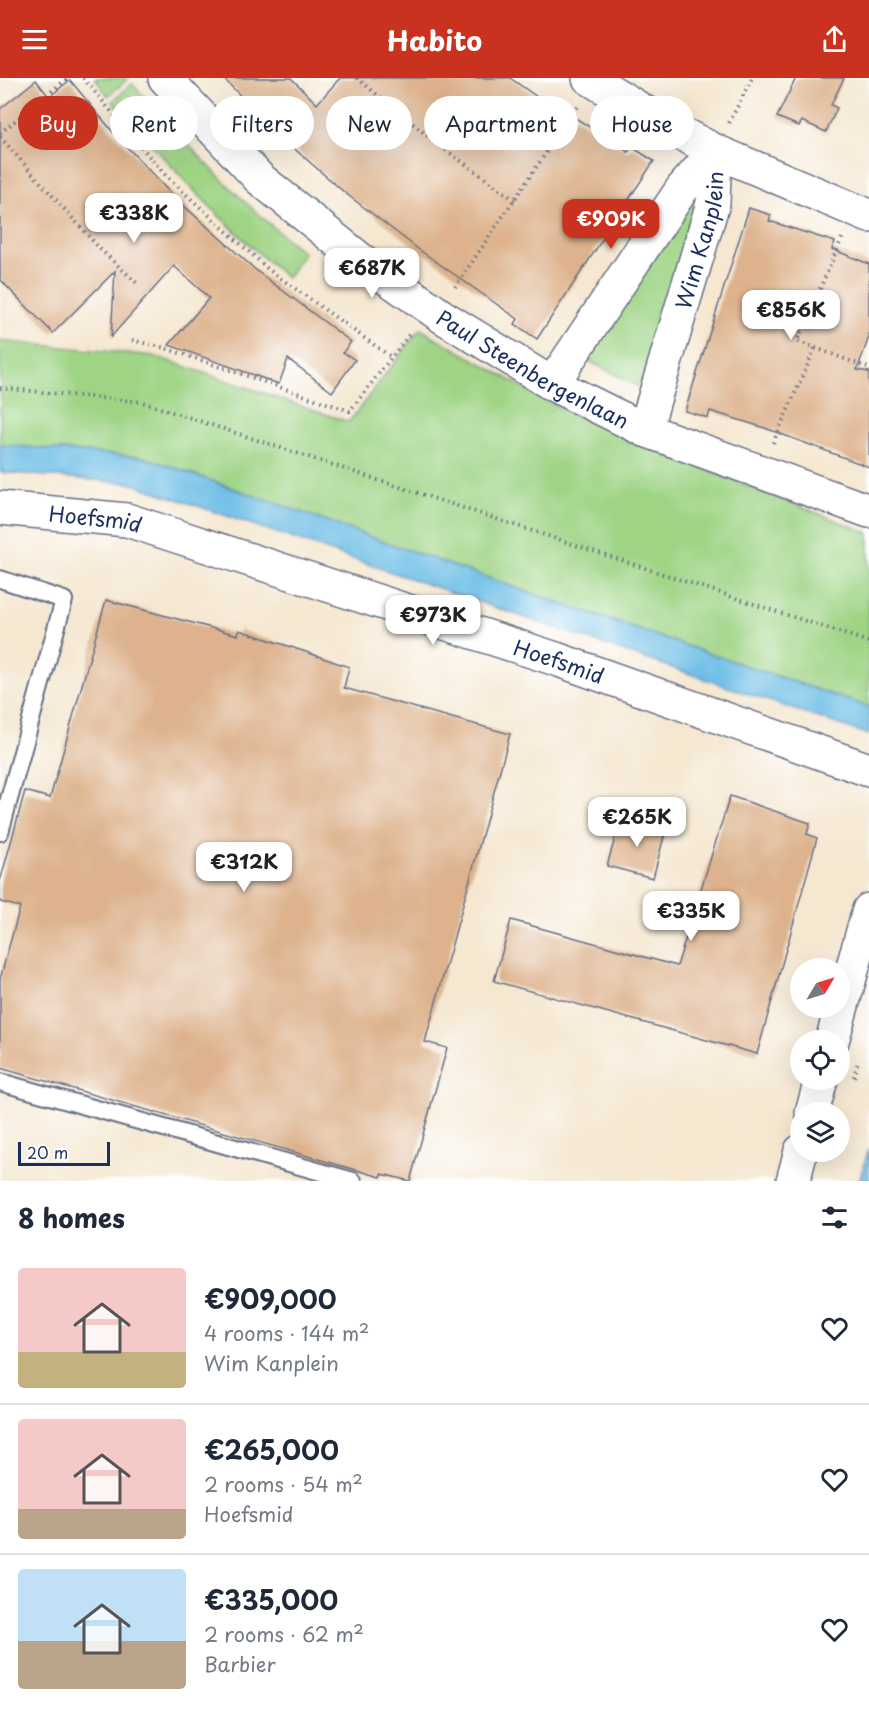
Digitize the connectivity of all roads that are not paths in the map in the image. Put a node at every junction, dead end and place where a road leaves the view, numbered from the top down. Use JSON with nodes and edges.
{"nodes":[{"id":1,"x":165,"y":78,"type":"edge"},
{"id":2,"x":584,"y":91,"type":"edge"},
{"id":3,"x":715,"y":151,"type":"junction"},
{"id":4,"x":862,"y":213,"type":"edge"},
{"id":5,"x":552,"y":384,"type":"junction"},
{"id":6,"x":645,"y":430,"type":"junction"},
{"id":7,"x":869,"y":511,"type":"edge"},
{"id":8,"x":2,"y":515,"type":"edge"},
{"id":9,"x":0,"y":579,"type":"edge"},
{"id":10,"x":869,"y":770,"type":"edge"},
{"id":11,"x":0,"y":832,"type":"edge"},
{"id":12,"x":869,"y":910,"type":"edge"},
{"id":13,"x":835,"y":1030,"type":"edge"},
{"id":14,"x":0,"y":1082,"type":"edge"},
{"id":15,"x":798,"y":1162,"type":"edge"},
{"id":16,"x":353,"y":1181,"type":"edge"},
{"id":17,"x":792,"y":1181,"type":"edge"}],
"edges":[{"from":1,"to":5,"type":"street","name":"Paul Steenbergenlaan"},
{"from":2,"to":3,"type":"street"},
{"from":3,"to":4,"type":"street"},
{"from":3,"to":5,"type":"street","name":"Wim Kanplein"},
{"from":3,"to":6,"type":"street","name":"Wim Kanplein"},
{"from":5,"to":6,"type":"street","name":"Paul Steenbergenlaan"},
{"from":6,"to":7,"type":"street","name":"Paul Steenbergenlaan"},
{"from":8,"to":10,"type":"street","name":"Hoefsmid"},
{"from":9,"to":11,"type":"lane"},
{"from":12,"to":13,"type":"street"},
{"from":14,"to":16,"type":"lane"},
{"from":15,"to":17,"type":"street"}]}
